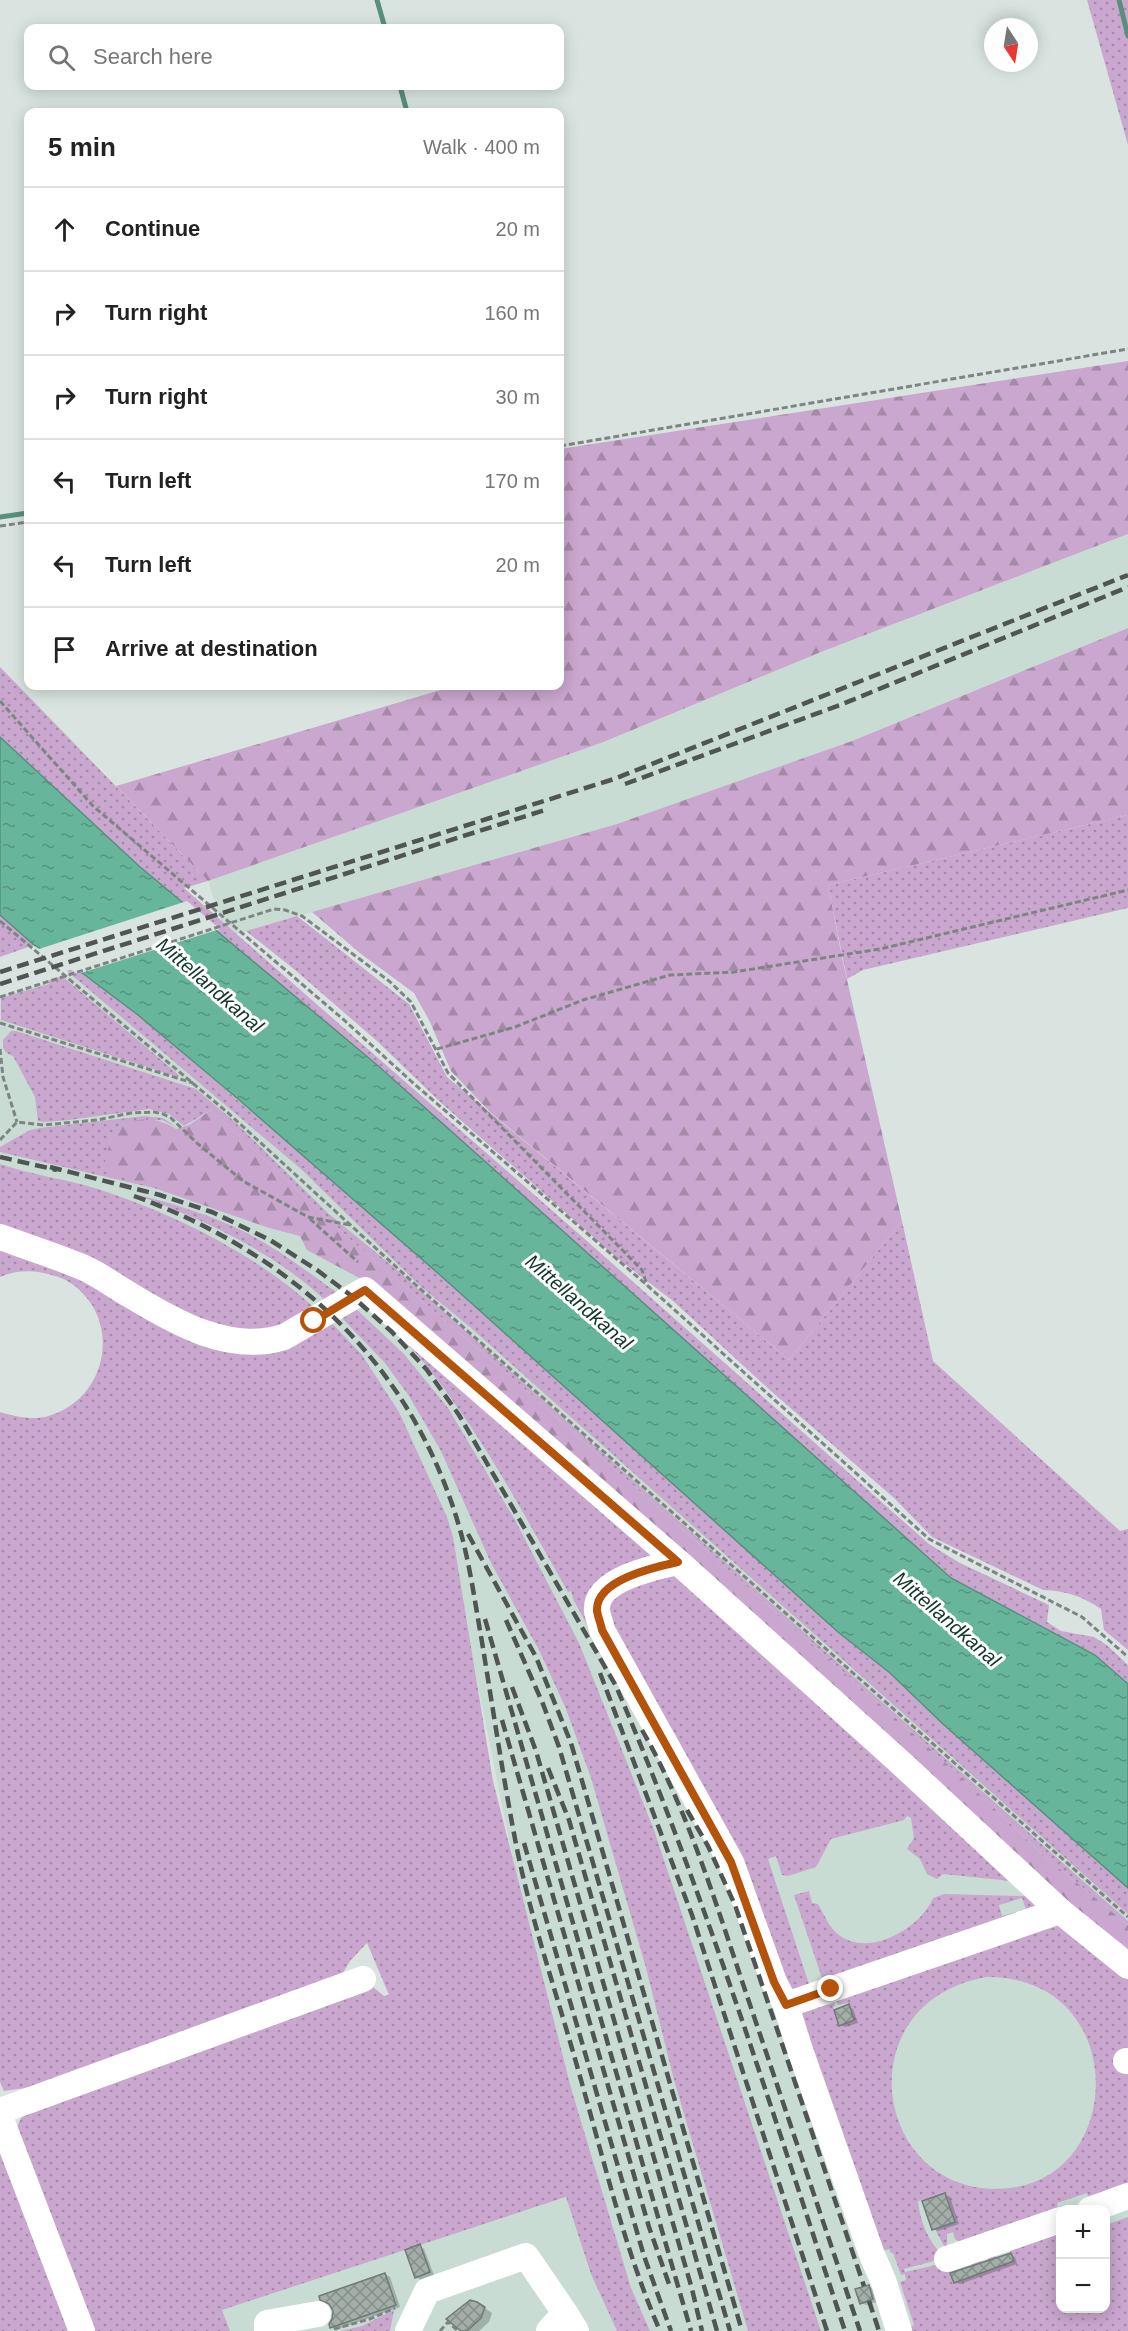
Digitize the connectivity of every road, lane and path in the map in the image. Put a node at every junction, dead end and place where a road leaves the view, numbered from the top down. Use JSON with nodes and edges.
{"nodes":[{"id":1,"x":1128,"y":349,"type":"edge"},
{"id":2,"x":564,"y":445,"type":"edge"},
{"id":3,"x":24,"y":523,"type":"edge"},
{"id":4,"x":0,"y":526,"type":"edge"},
{"id":5,"x":0,"y":701,"type":"edge"},
{"id":6,"x":1128,"y":890,"type":"edge"},
{"id":7,"x":0,"y":921,"type":"edge"},
{"id":8,"x":0,"y":997,"type":"edge"},
{"id":9,"x":0,"y":1023,"type":"edge"},
{"id":10,"x":0,"y":1049,"type":"edge"},
{"id":11,"x":437,"y":1049,"type":"junction"},
{"id":12,"x":194,"y":1084,"type":"junction"},
{"id":13,"x":17,"y":1122,"type":"junction"},
{"id":14,"x":0,"y":1140,"type":"edge"},
{"id":15,"x":308,"y":1217,"type":"junction"},
{"id":16,"x":353,"y":1225,"type":"junction"},
{"id":17,"x":0,"y":1237,"type":"edge"},
{"id":18,"x":358,"y":1262,"type":"dead end"},
{"id":19,"x":648,"y":1286,"type":"junction"},
{"id":20,"x":678,"y":1562,"type":"junction"},
{"id":21,"x":1128,"y":1658,"type":"edge"},
{"id":22,"x":1060,"y":1911,"type":"junction"},
{"id":23,"x":1128,"y":1917,"type":"edge"},
{"id":24,"x":1128,"y":1966,"type":"edge"},
{"id":25,"x":363,"y":1979,"type":"dead end"},
{"id":26,"x":786,"y":2005,"type":"junction"},
{"id":27,"x":0,"y":2110,"type":"edge"},
{"id":28,"x":0,"y":2116,"type":"edge"},
{"id":29,"x":1128,"y":2196,"type":"edge"},
{"id":30,"x":1104,"y":2205,"type":"edge"},
{"id":31,"x":1056,"y":2221,"type":"edge"},
{"id":32,"x":947,"y":2259,"type":"dead end"},
{"id":33,"x":318,"y":2314,"type":"joint"},
{"id":34,"x":408,"y":2324,"type":"edge"},
{"id":35,"x":563,"y":2325,"type":"edge"},
{"id":36,"x":82,"y":2331,"type":"edge"},
{"id":37,"x":267,"y":2331,"type":"edge"},
{"id":38,"x":440,"y":2331,"type":"edge"},
{"id":39,"x":460,"y":2331,"type":"edge"},
{"id":40,"x":899,"y":2331,"type":"edge"}],
"edges":[{"from":1,"to":2,"type":"path"},
{"from":3,"to":4,"type":"path"},
{"from":5,"to":19,"type":"path"},
{"from":6,"to":11,"type":"path"},
{"from":7,"to":12,"type":"path"},
{"from":8,"to":11,"type":"path"},
{"from":9,"to":12,"type":"path"},
{"from":10,"to":13,"type":"path"},
{"from":11,"to":19,"type":"path"},
{"from":12,"to":16,"type":"path"},
{"from":13,"to":14,"type":"path"},
{"from":13,"to":15,"type":"path"},
{"from":15,"to":16,"type":"path"},
{"from":15,"to":18,"type":"path"},
{"from":16,"to":23,"type":"path"},
{"from":17,"to":20,"type":"lane"},
{"from":19,"to":21,"type":"path"},
{"from":20,"to":22,"type":"lane"},
{"from":20,"to":26,"type":"lane"},
{"from":22,"to":24,"type":"lane"},
{"from":22,"to":26,"type":"lane"},
{"from":25,"to":27,"type":"lane"},
{"from":26,"to":40,"type":"lane"},
{"from":28,"to":36,"type":"lane"},
{"from":29,"to":30,"type":"lane"},
{"from":31,"to":32,"type":"lane"},
{"from":33,"to":34,"type":"path"},
{"from":33,"to":37,"type":"lane"},
{"from":34,"to":35,"type":"lane"},
{"from":38,"to":39,"type":"path"}]}
